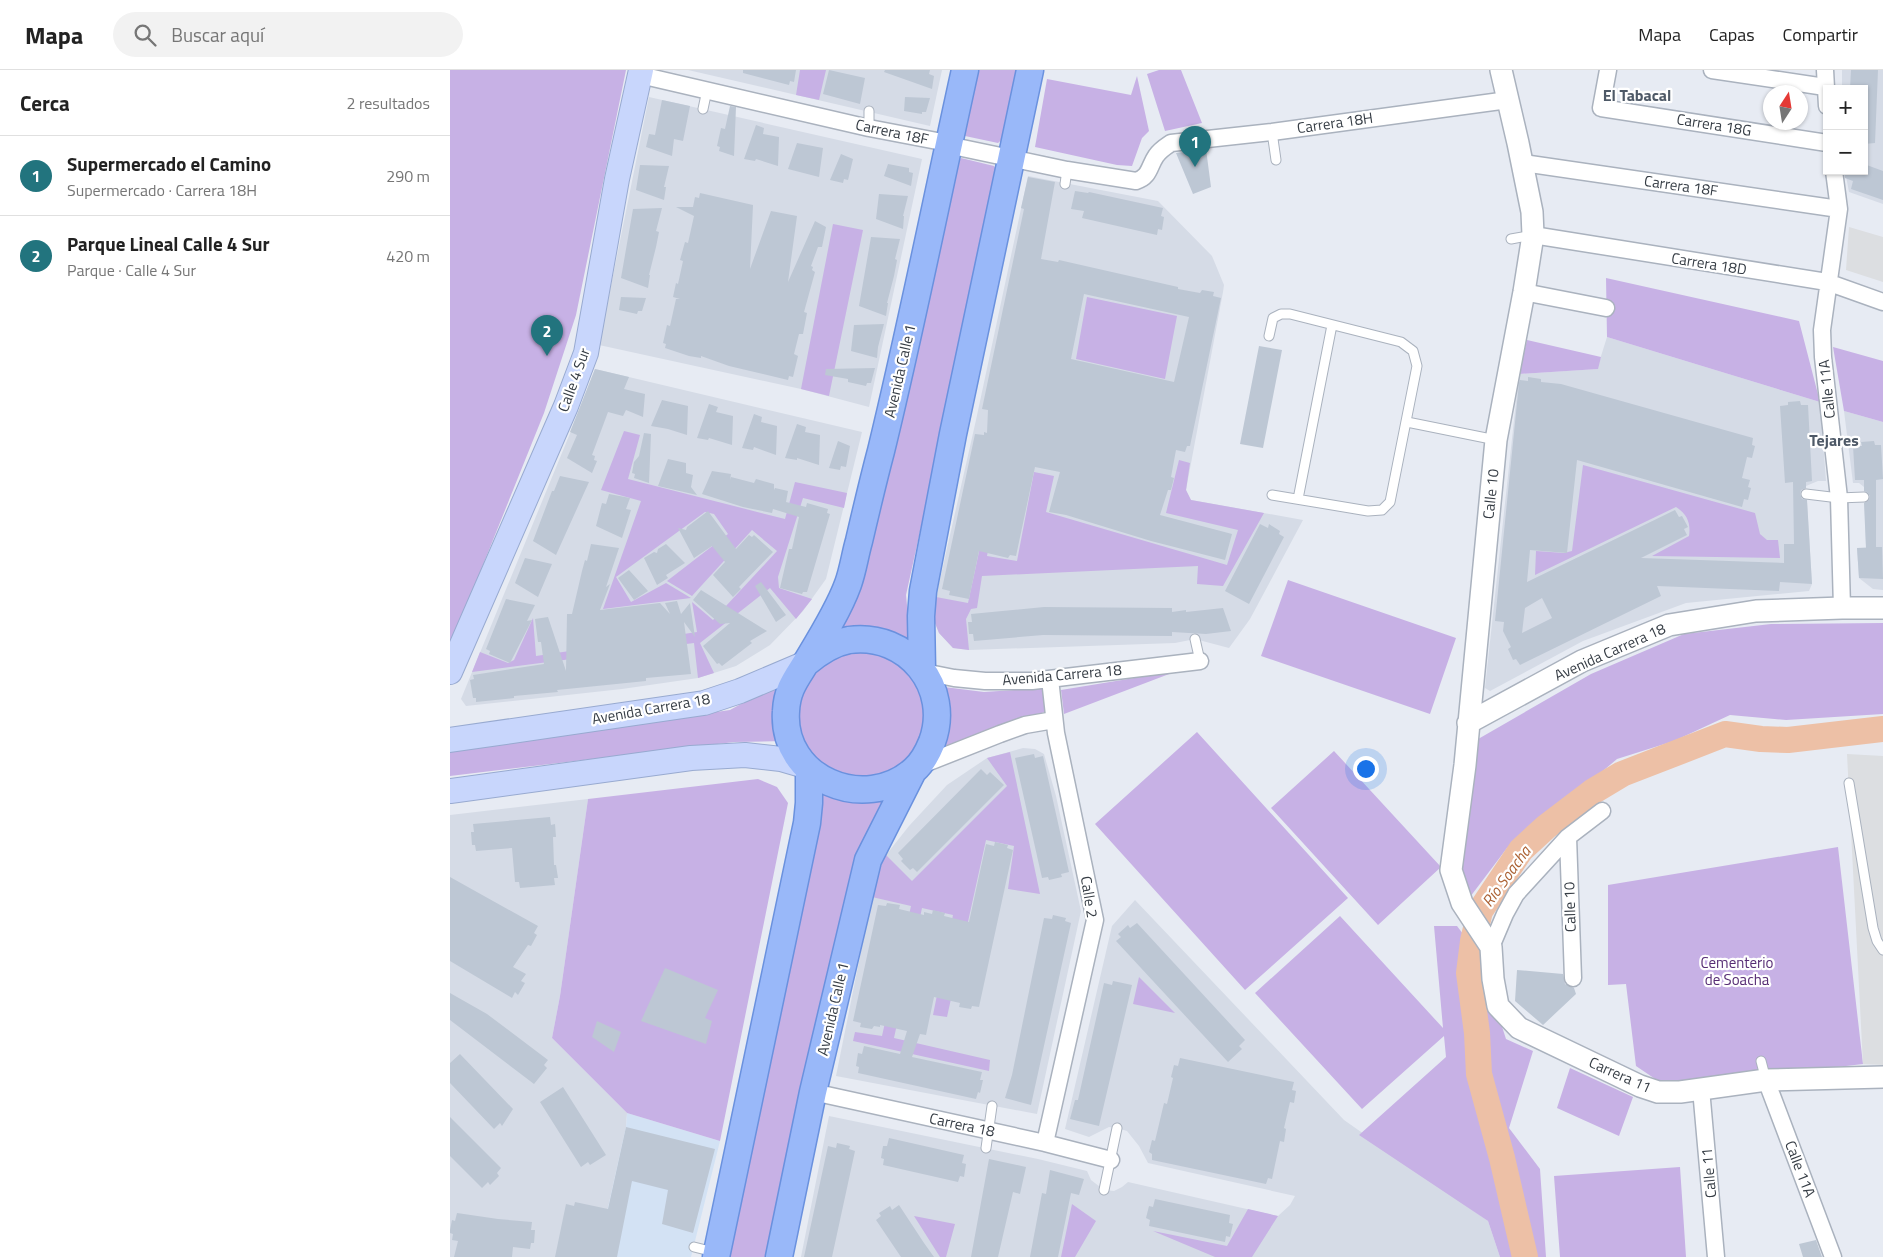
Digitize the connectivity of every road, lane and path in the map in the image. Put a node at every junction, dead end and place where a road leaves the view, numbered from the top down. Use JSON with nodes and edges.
{"nodes":[{"id":1,"x":964,"y":70,"type":"edge"},
{"id":2,"x":1030,"y":70,"type":"edge"},
{"id":3,"x":1608,"y":70,"type":"edge"},
{"id":4,"x":1712,"y":70,"type":"edge"},
{"id":5,"x":1825,"y":70,"type":"edge"},
{"id":6,"x":1504,"y":71,"type":"edge"},
{"id":7,"x":641,"y":72,"type":"edge"},
{"id":8,"x":1825,"y":85,"type":"edge"},
{"id":9,"x":1823,"y":88,"type":"edge"},
{"id":10,"x":707,"y":90,"type":"junction"},
{"id":11,"x":1508,"y":100,"type":"junction"},
{"id":12,"x":703,"y":109,"type":"dead end"},
{"id":13,"x":1272,"y":132,"type":"junction"},
{"id":14,"x":1823,"y":142,"type":"edge"},
{"id":15,"x":948,"y":145,"type":"junction"},
{"id":16,"x":1010,"y":158,"type":"junction"},
{"id":17,"x":1276,"y":160,"type":"dead end"},
{"id":18,"x":1522,"y":163,"type":"junction"},
{"id":19,"x":1835,"y":175,"type":"edge"},
{"id":20,"x":1144,"y":179,"type":"joint"},
{"id":21,"x":1839,"y":209,"type":"junction"},
{"id":22,"x":1533,"y":235,"type":"junction"},
{"id":23,"x":1511,"y":239,"type":"dead end"},
{"id":24,"x":1827,"y":282,"type":"junction"},
{"id":25,"x":1524,"y":292,"type":"junction"},
{"id":26,"x":1883,"y":302,"type":"edge"},
{"id":27,"x":1606,"y":308,"type":"dead end"},
{"id":28,"x":1332,"y":324,"type":"junction"},
{"id":29,"x":1269,"y":336,"type":"dead end"},
{"id":30,"x":1407,"y":422,"type":"junction"},
{"id":31,"x":1496,"y":440,"type":"junction"},
{"id":32,"x":1806,"y":494,"type":"dead end"},
{"id":33,"x":1272,"y":495,"type":"dead end"},
{"id":34,"x":1864,"y":497,"type":"dead end"},
{"id":35,"x":1839,"y":498,"type":"junction"},
{"id":36,"x":1298,"y":500,"type":"junction"},
{"id":37,"x":1842,"y":608,"type":"junction"},
{"id":38,"x":1883,"y":608,"type":"edge"},
{"id":39,"x":1195,"y":639,"type":"dead end"},
{"id":40,"x":1200,"y":661,"type":"joint"},
{"id":41,"x":806,"y":663,"type":"junction"},
{"id":42,"x":923,"y":670,"type":"junction"},
{"id":43,"x":450,"y":672,"type":"edge"},
{"id":44,"x":1050,"y":679,"type":"junction"},
{"id":45,"x":1054,"y":720,"type":"junction"},
{"id":46,"x":1468,"y":723,"type":"junction"},
{"id":47,"x":450,"y":740,"type":"edge"},
{"id":48,"x":807,"y":768,"type":"junction"},
{"id":49,"x":915,"y":769,"type":"junction"},
{"id":50,"x":1849,"y":783,"type":"dead end"},
{"id":51,"x":450,"y":791,"type":"edge"},
{"id":52,"x":1602,"y":811,"type":"dead end"},
{"id":53,"x":1568,"y":837,"type":"junction"},
{"id":54,"x":1489,"y":943,"type":"junction"},
{"id":55,"x":1883,"y":950,"type":"edge"},
{"id":56,"x":1573,"y":978,"type":"dead end"},
{"id":57,"x":1764,"y":1071,"type":"junction"},
{"id":58,"x":1883,"y":1077,"type":"edge"},
{"id":59,"x":1701,"y":1089,"type":"junction"},
{"id":60,"x":814,"y":1092,"type":"junction"},
{"id":61,"x":992,"y":1106,"type":"dead end"},
{"id":62,"x":1117,"y":1128,"type":"dead end"},
{"id":63,"x":989,"y":1130,"type":"junction"},
{"id":64,"x":1045,"y":1142,"type":"junction"},
{"id":65,"x":986,"y":1148,"type":"dead end"},
{"id":66,"x":1111,"y":1160,"type":"junction"},
{"id":67,"x":1104,"y":1190,"type":"dead end"},
{"id":68,"x":709,"y":1252,"type":"edge"},
{"id":69,"x":779,"y":1257,"type":"edge"},
{"id":70,"x":1716,"y":1257,"type":"edge"},
{"id":71,"x":1833,"y":1257,"type":"edge"}],
"edges":[{"from":1,"to":15,"type":"main road","name":"Avenida Calle 1"},
{"from":2,"to":16,"type":"main road"},
{"from":3,"to":14,"type":"street","name":"Carrera 18G"},
{"from":4,"to":9,"type":"street"},
{"from":5,"to":8,"type":"street"},
{"from":6,"to":11,"type":"street","name":"Calle 10"},
{"from":7,"to":10,"type":"street","name":"Carrera 18F"},
{"from":7,"to":43,"type":"main road","name":"Calle 4 Sur"},
{"from":10,"to":12,"type":"lane"},
{"from":10,"to":15,"type":"street","name":"Carrera 18F"},
{"from":11,"to":13,"type":"street","name":"Carrera 18H"},
{"from":11,"to":18,"type":"street","name":"Calle 10"},
{"from":13,"to":17,"type":"lane"},
{"from":13,"to":20,"type":"street","name":"Carrera 18H"},
{"from":15,"to":16,"type":"street","name":"Carrera 18F"},
{"from":15,"to":41,"type":"main road","name":"Avenida Calle 1"},
{"from":16,"to":20,"type":"street","name":"Carrera 18F"},
{"from":16,"to":42,"type":"main road"},
{"from":18,"to":21,"type":"street","name":"Carrera 18F"},
{"from":18,"to":22,"type":"street","name":"Calle 10"},
{"from":19,"to":21,"type":"street","name":"Calle 11A"},
{"from":21,"to":24,"type":"street","name":"Calle 11A"},
{"from":22,"to":23,"type":"lane"},
{"from":22,"to":24,"type":"street","name":"Carrera 18D"},
{"from":22,"to":25,"type":"street","name":"Calle 10"},
{"from":24,"to":26,"type":"street","name":"Carrera 18D"},
{"from":24,"to":35,"type":"street","name":"Calle 11A"},
{"from":25,"to":27,"type":"street"},
{"from":25,"to":31,"type":"street","name":"Calle 10"},
{"from":28,"to":29,"type":"lane"},
{"from":28,"to":30,"type":"lane"},
{"from":28,"to":36,"type":"lane"},
{"from":30,"to":31,"type":"lane"},
{"from":30,"to":36,"type":"lane"},
{"from":31,"to":46,"type":"street","name":"Calle 10"},
{"from":32,"to":35,"type":"lane"},
{"from":33,"to":36,"type":"lane"},
{"from":34,"to":35,"type":"lane"},
{"from":35,"to":37,"type":"street","name":"Calle 11A"},
{"from":37,"to":38,"type":"street","name":"Avenida Carrera 18"},
{"from":37,"to":46,"type":"street","name":"Avenida Carrera 18"},
{"from":39,"to":40,"type":"lane"},
{"from":40,"to":44,"type":"street","name":"Avenida Carrera 18"},
{"from":41,"to":42,"type":"main road","name":"Avenida Carrera 18"},
{"from":41,"to":47,"type":"main road","name":"Avenida Carrera 18"},
{"from":41,"to":48,"type":"main road"},
{"from":42,"to":44,"type":"street","name":"Avenida Carrera 18"},
{"from":42,"to":49,"type":"main road"},
{"from":44,"to":45,"type":"street","name":"Calle 2"},
{"from":45,"to":49,"type":"street"},
{"from":45,"to":64,"type":"street","name":"Calle 2"},
{"from":46,"to":54,"type":"street","name":"Calle 10"},
{"from":48,"to":49,"type":"main road"},
{"from":48,"to":51,"type":"main road"},
{"from":48,"to":68,"type":"main road"},
{"from":49,"to":60,"type":"main road","name":"Avenida Calle 1"},
{"from":50,"to":55,"type":"lane"},
{"from":52,"to":53,"type":"street"},
{"from":53,"to":54,"type":"street"},
{"from":53,"to":56,"type":"street","name":"Calle 10"},
{"from":54,"to":59,"type":"street","name":"Carrera 11"},
{"from":57,"to":58,"type":"street","name":"Carrera 11"},
{"from":57,"to":59,"type":"street","name":"Carrera 11"},
{"from":57,"to":71,"type":"street","name":"Calle 11A"},
{"from":59,"to":70,"type":"street","name":"Calle 11"},
{"from":60,"to":63,"type":"street","name":"Carrera 18"},
{"from":60,"to":69,"type":"main road","name":"Avenida Calle 1"},
{"from":61,"to":63,"type":"lane"},
{"from":62,"to":66,"type":"lane"},
{"from":63,"to":64,"type":"street","name":"Carrera 18"},
{"from":63,"to":65,"type":"lane"},
{"from":64,"to":66,"type":"street","name":"Carrera 18"},
{"from":66,"to":67,"type":"lane"}]}
